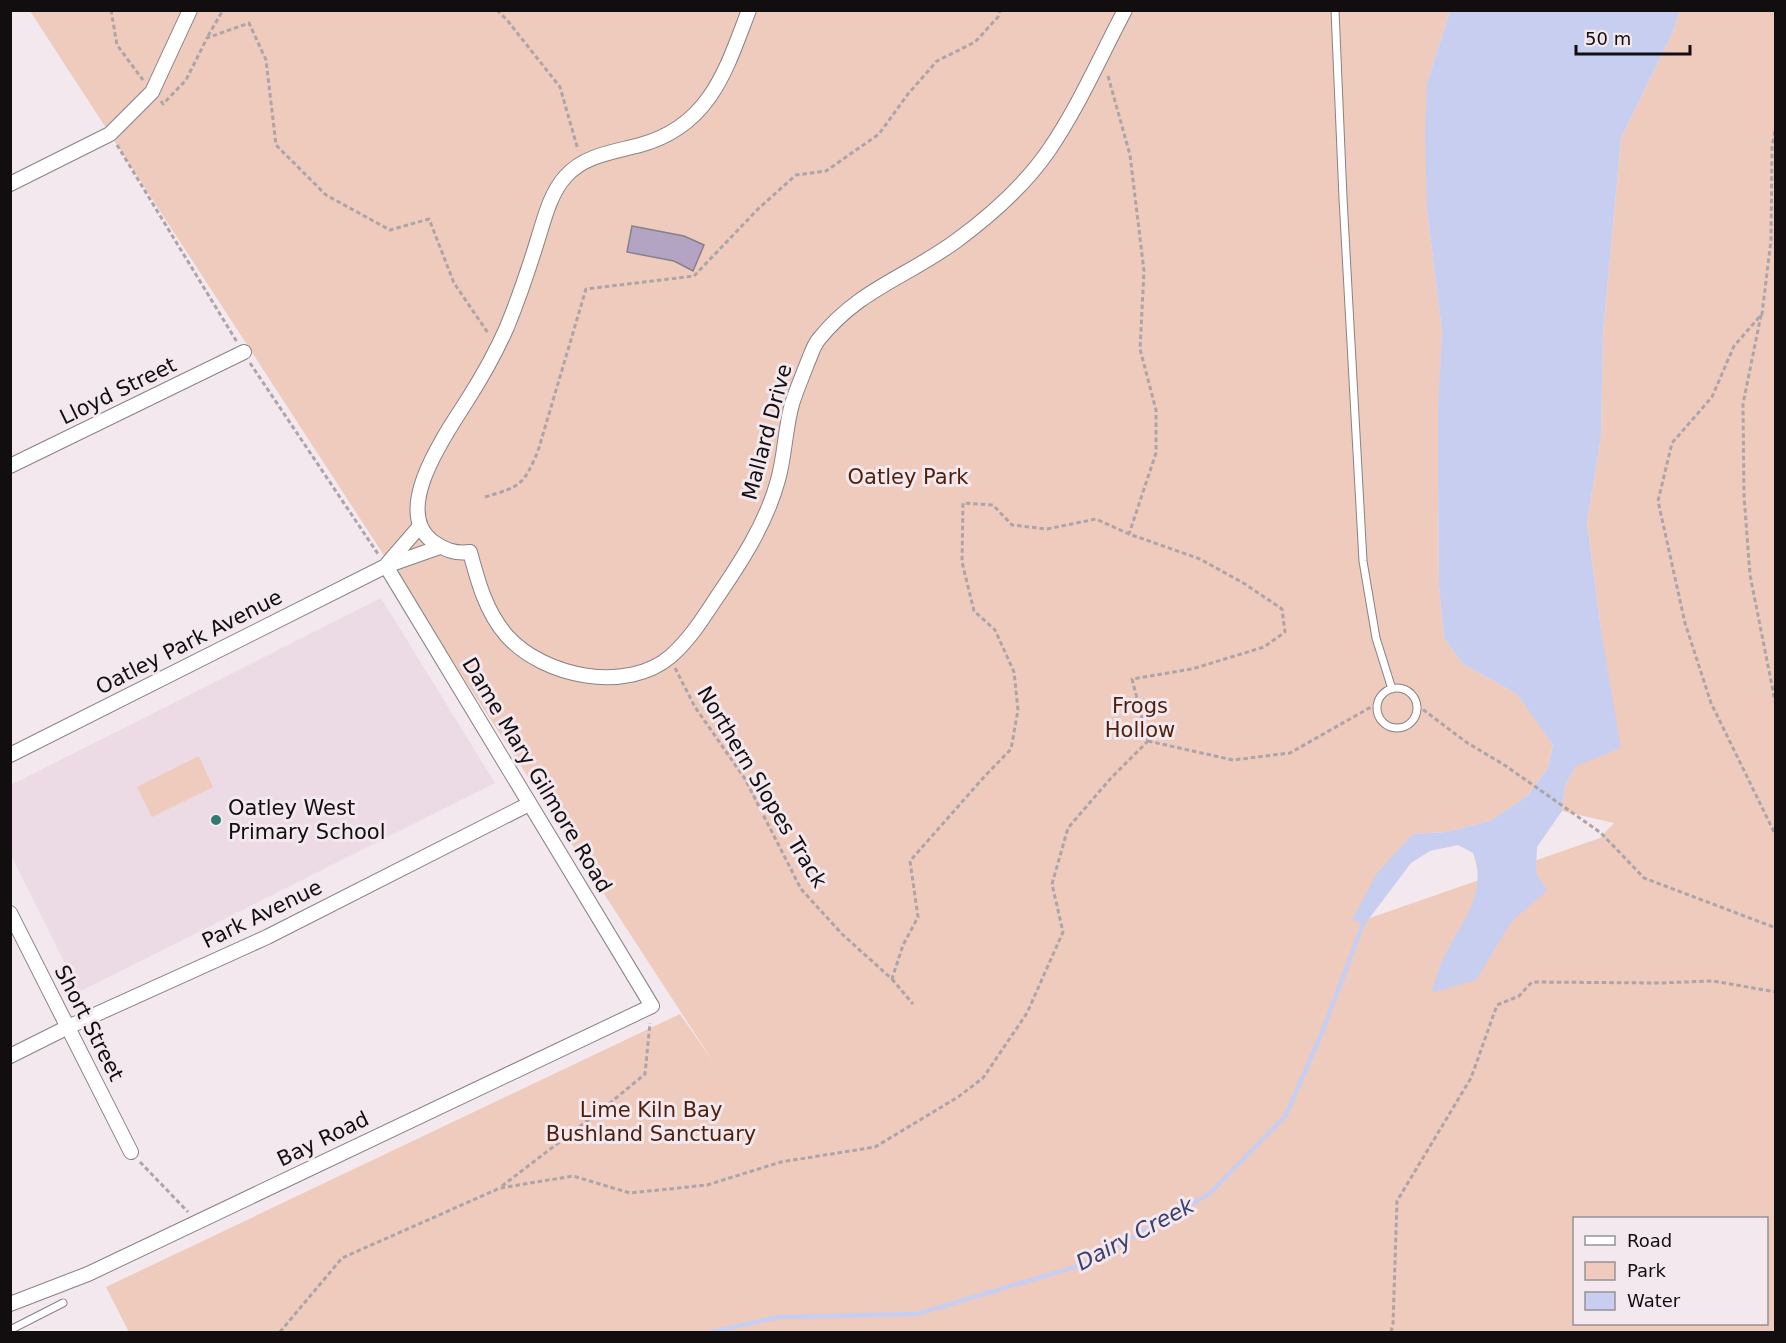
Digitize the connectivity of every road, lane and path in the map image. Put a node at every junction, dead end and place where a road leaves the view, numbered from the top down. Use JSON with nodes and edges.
{"nodes":[{"id":1,"x":111,"y":10,"type":"edge"},
{"id":2,"x":190,"y":10,"type":"edge"},
{"id":3,"x":224,"y":10,"type":"edge"},
{"id":4,"x":497,"y":10,"type":"edge"},
{"id":5,"x":749,"y":10,"type":"edge"},
{"id":6,"x":1000,"y":10,"type":"edge"},
{"id":7,"x":1335,"y":10,"type":"edge"},
{"id":8,"x":1123,"y":14,"type":"edge"},
{"id":9,"x":207,"y":38,"type":"junction"},
{"id":10,"x":1102,"y":55,"type":"junction"},
{"id":11,"x":152,"y":92,"type":"junction"},
{"id":12,"x":1776,"y":124,"type":"edge"},
{"id":13,"x":582,"y":163,"type":"junction"},
{"id":14,"x":10,"y":184,"type":"edge"},
{"id":15,"x":1762,"y":314,"type":"junction"},
{"id":16,"x":498,"y":347,"type":"junction"},
{"id":17,"x":244,"y":352,"type":"dead end"},
{"id":18,"x":10,"y":466,"type":"edge"},
{"id":19,"x":485,"y":497,"type":"dead end"},
{"id":20,"x":420,"y":526,"type":"junction"},
{"id":21,"x":1129,"y":534,"type":"junction"},
{"id":22,"x":440,"y":547,"type":"junction"},
{"id":23,"x":386,"y":566,"type":"junction"},
{"id":24,"x":670,"y":657,"type":"junction"},
{"id":25,"x":1392,"y":688,"type":"junction"},
{"id":26,"x":1378,"y":703,"type":"junction"},
{"id":27,"x":1418,"y":705,"type":"junction"},
{"id":28,"x":1776,"y":706,"type":"edge"},
{"id":29,"x":1148,"y":741,"type":"junction"},
{"id":30,"x":10,"y":755,"type":"edge"},
{"id":31,"x":529,"y":804,"type":"junction"},
{"id":32,"x":1776,"y":824,"type":"edge"},
{"id":33,"x":1773,"y":830,"type":"junction"},
{"id":34,"x":1776,"y":836,"type":"edge"},
{"id":35,"x":10,"y":913,"type":"edge"},
{"id":36,"x":1776,"y":928,"type":"edge"},
{"id":37,"x":892,"y":979,"type":"junction"},
{"id":38,"x":1776,"y":992,"type":"edge"},
{"id":39,"x":913,"y":1004,"type":"dead end"},
{"id":40,"x":652,"y":1006,"type":"junction"},
{"id":41,"x":68,"y":1027,"type":"junction"},
{"id":42,"x":10,"y":1056,"type":"edge"},
{"id":43,"x":131,"y":1152,"type":"joint"},
{"id":44,"x":500,"y":1188,"type":"junction"},
{"id":45,"x":198,"y":1222,"type":"junction"},
{"id":46,"x":63,"y":1303,"type":"dead end"},
{"id":47,"x":10,"y":1304,"type":"edge"},
{"id":48,"x":10,"y":1330,"type":"edge"},
{"id":49,"x":280,"y":1332,"type":"edge"},
{"id":50,"x":1391,"y":1332,"type":"edge"}],
"edges":[{"from":1,"to":11,"type":"path"},
{"from":2,"to":11,"type":"street"},
{"from":3,"to":9,"type":"path"},
{"from":4,"to":13,"type":"path"},
{"from":5,"to":13,"type":"street"},
{"from":6,"to":19,"type":"path"},
{"from":7,"to":25,"type":"lane"},
{"from":8,"to":10,"type":"street","name":"Mallard Drive"},
{"from":9,"to":11,"type":"path"},
{"from":9,"to":16,"type":"path"},
{"from":10,"to":21,"type":"path"},
{"from":10,"to":24,"type":"street","name":"Mallard Drive"},
{"from":11,"to":14,"type":"street"},
{"from":12,"to":15,"type":"path"},
{"from":13,"to":16,"type":"street"},
{"from":15,"to":28,"type":"path"},
{"from":15,"to":33,"type":"path"},
{"from":16,"to":20,"type":"street"},
{"from":17,"to":18,"type":"street","name":"Lloyd Street"},
{"from":20,"to":22,"type":"street"},
{"from":20,"to":23,"type":"street"},
{"from":21,"to":29,"type":"path"},
{"from":21,"to":37,"type":"path"},
{"from":22,"to":23,"type":"street","name":"Mallard Drive"},
{"from":22,"to":24,"type":"street","name":"Mallard Drive"},
{"from":23,"to":30,"type":"street","name":"Oatley Park Avenue"},
{"from":23,"to":31,"type":"street","name":"Dame Mary Gilmore Road"},
{"from":24,"to":37,"type":"path","name":"Northern Slopes Track"},
{"from":25,"to":26,"type":"lane"},
{"from":25,"to":27,"type":"lane"},
{"from":26,"to":27,"type":"lane"},
{"from":26,"to":29,"type":"path"},
{"from":27,"to":36,"type":"path"},
{"from":29,"to":44,"type":"path"},
{"from":31,"to":40,"type":"street","name":"Dame Mary Gilmore Road"},
{"from":31,"to":41,"type":"street","name":"Park Avenue"},
{"from":32,"to":33,"type":"path"},
{"from":33,"to":34,"type":"path"},
{"from":35,"to":41,"type":"street","name":"Short Street"},
{"from":37,"to":39,"type":"path","name":"Northern Slopes Track"},
{"from":38,"to":50,"type":"path"},
{"from":40,"to":44,"type":"path"},
{"from":40,"to":45,"type":"street","name":"Bay Road"},
{"from":41,"to":42,"type":"street","name":"Park Avenue"},
{"from":41,"to":43,"type":"street","name":"Short Street"},
{"from":43,"to":45,"type":"path"},
{"from":44,"to":49,"type":"path"},
{"from":45,"to":47,"type":"street","name":"Bay Road"},
{"from":46,"to":48,"type":"lane"}]}
